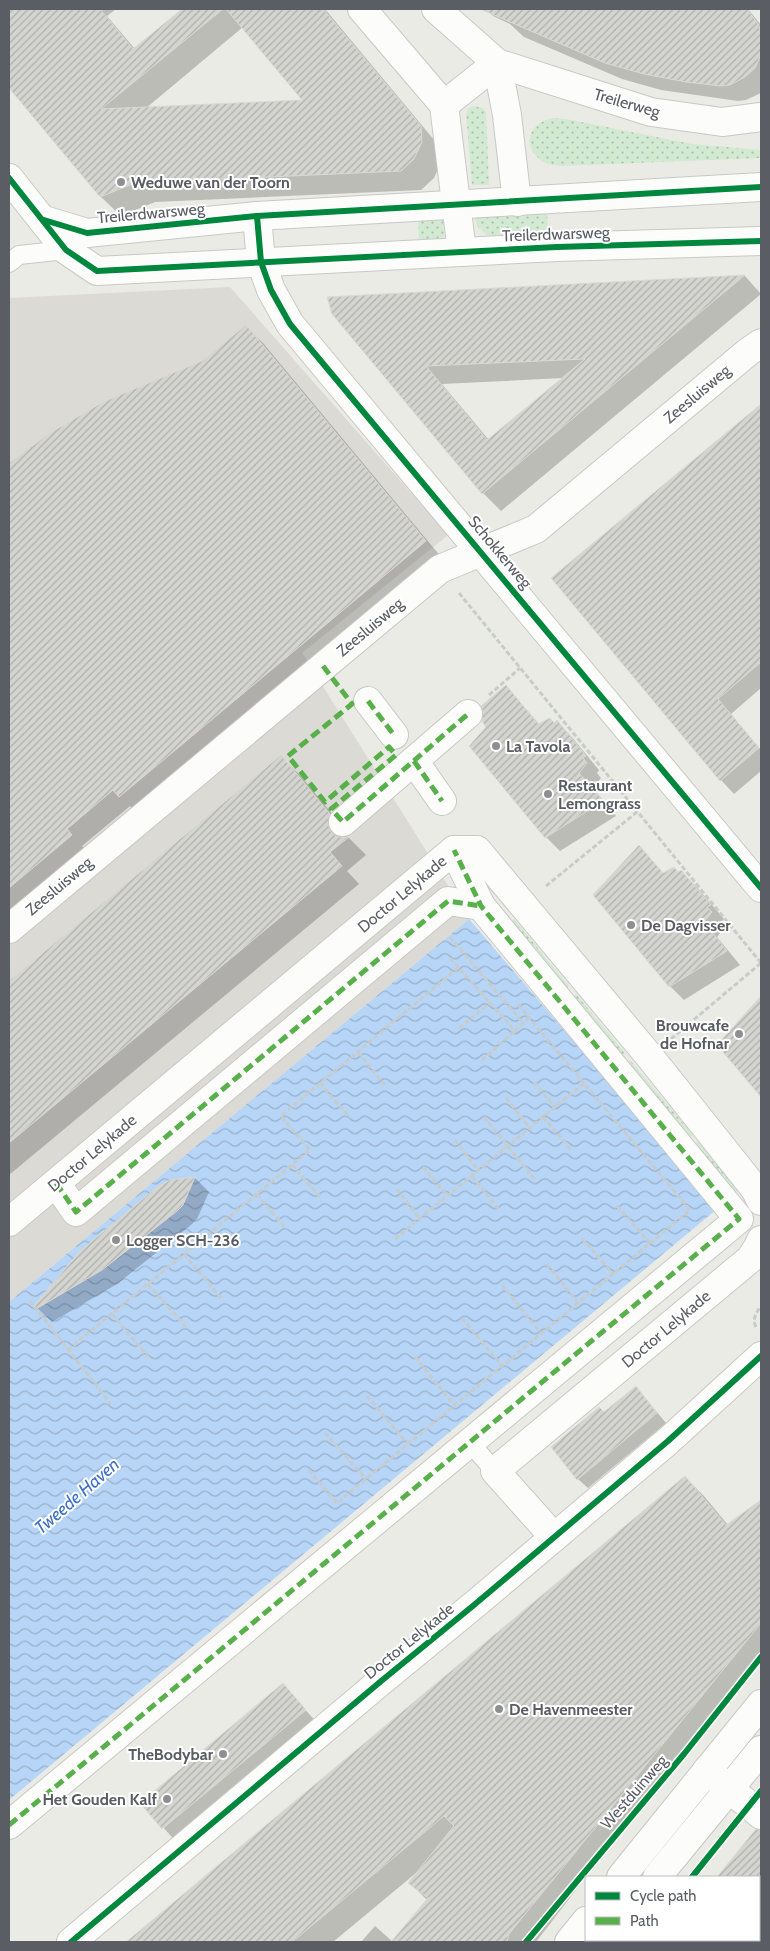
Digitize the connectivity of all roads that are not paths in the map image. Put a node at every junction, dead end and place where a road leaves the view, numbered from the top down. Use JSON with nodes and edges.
{"nodes":[{"id":1,"x":362,"y":9,"type":"edge"},
{"id":2,"x":436,"y":9,"type":"edge"},
{"id":3,"x":497,"y":63,"type":"junction"},
{"id":4,"x":444,"y":105,"type":"junction"},
{"id":5,"x":761,"y":117,"type":"edge"},
{"id":6,"x":9,"y":178,"type":"edge"},
{"id":7,"x":761,"y":187,"type":"edge"},
{"id":8,"x":517,"y":202,"type":"junction"},
{"id":9,"x":457,"y":206,"type":"junction"},
{"id":10,"x":257,"y":216,"type":"junction"},
{"id":11,"x":44,"y":220,"type":"junction"},
{"id":12,"x":87,"y":233,"type":"junction"},
{"id":13,"x":761,"y":241,"type":"edge"},
{"id":14,"x":66,"y":250,"type":"junction"},
{"id":15,"x":462,"y":252,"type":"junction"},
{"id":16,"x":261,"y":262,"type":"junction"},
{"id":17,"x":9,"y":263,"type":"edge"},
{"id":18,"x":761,"y":325,"type":"edge"},
{"id":19,"x":754,"y":347,"type":"edge"},
{"id":20,"x":481,"y":550,"type":"junction"},
{"id":21,"x":368,"y":701,"type":"dead end"},
{"id":22,"x":468,"y":714,"type":"dead end"},
{"id":23,"x":394,"y":736,"type":"dead end"},
{"id":24,"x":414,"y":760,"type":"junction"},
{"id":25,"x":442,"y":801,"type":"dead end"},
{"id":26,"x":343,"y":822,"type":"dead end"},
{"id":27,"x":454,"y":850,"type":"junction"},
{"id":28,"x":761,"y":888,"type":"edge"},
{"id":29,"x":481,"y":906,"type":"junction"},
{"id":30,"x":9,"y":929,"type":"edge"},
{"id":31,"x":56,"y":1184,"type":"junction"},
{"id":32,"x":761,"y":1201,"type":"edge"},
{"id":33,"x":9,"y":1222,"type":"edge"},
{"id":34,"x":761,"y":1240,"type":"edge"},
{"id":35,"x":760,"y":1344,"type":"edge"},
{"id":36,"x":468,"y":1441,"type":"junction"},
{"id":37,"x":495,"y":1471,"type":"junction"},
{"id":38,"x":554,"y":1537,"type":"junction"},
{"id":39,"x":761,"y":1704,"type":"edge"},
{"id":40,"x":761,"y":1750,"type":"edge"},
{"id":41,"x":707,"y":1770,"type":"junction"},
{"id":42,"x":729,"y":1789,"type":"junction"},
{"id":43,"x":761,"y":1815,"type":"edge"},
{"id":44,"x":9,"y":1825,"type":"edge"},
{"id":45,"x":622,"y":1876,"type":"edge"},
{"id":46,"x":658,"y":1876,"type":"edge"},
{"id":47,"x":585,"y":1922,"type":"edge"},
{"id":48,"x":71,"y":1942,"type":"edge"},
{"id":49,"x":569,"y":1942,"type":"edge"}],
"edges":[{"from":1,"to":4,"type":"street"},
{"from":2,"to":3,"type":"street","name":"Treilerweg"},
{"from":3,"to":4,"type":"street"},
{"from":3,"to":5,"type":"street","name":"Treilerweg"},
{"from":3,"to":8,"type":"street"},
{"from":4,"to":9,"type":"street"},
{"from":6,"to":11,"type":"street"},
{"from":7,"to":8,"type":"street","name":"Treilerdwarsweg"},
{"from":8,"to":9,"type":"street","name":"Treilerdwarsweg"},
{"from":9,"to":10,"type":"street","name":"Treilerdwarsweg"},
{"from":9,"to":15,"type":"street"},
{"from":10,"to":12,"type":"street","name":"Treilerdwarsweg"},
{"from":10,"to":16,"type":"street","name":"Schokkerweg"},
{"from":11,"to":12,"type":"street","name":"Treilerdwarsweg"},
{"from":11,"to":14,"type":"street","name":"Treilerdwarsweg"},
{"from":12,"to":14,"type":"lane"},
{"from":13,"to":15,"type":"street","name":"Treilerdwarsweg"},
{"from":14,"to":16,"type":"street","name":"Treilerdwarsweg"},
{"from":14,"to":17,"type":"lane"},
{"from":15,"to":16,"type":"street","name":"Treilerdwarsweg"},
{"from":16,"to":20,"type":"street","name":"Schokkerweg"},
{"from":18,"to":19,"type":"street","name":"Zeesluisweg"},
{"from":19,"to":20,"type":"street","name":"Zeesluisweg"},
{"from":20,"to":28,"type":"street","name":"Schokkerweg"},
{"from":20,"to":30,"type":"street","name":"Zeesluisweg"},
{"from":21,"to":23,"type":"street"},
{"from":22,"to":24,"type":"street"},
{"from":24,"to":25,"type":"street"},
{"from":24,"to":26,"type":"street"},
{"from":27,"to":29,"type":"street"},
{"from":27,"to":31,"type":"street","name":"Doctor Lelykade"},
{"from":27,"to":32,"type":"street","name":"Doctor Lelykade"},
{"from":29,"to":31,"type":"street"},
{"from":29,"to":36,"type":"street"},
{"from":31,"to":33,"type":"street","name":"Doctor Lelykade"},
{"from":34,"to":37,"type":"street","name":"Doctor Lelykade"},
{"from":35,"to":38,"type":"street","name":"Doctor Lelykade"},
{"from":36,"to":37,"type":"lane"},
{"from":36,"to":44,"type":"street"},
{"from":37,"to":38,"type":"street"},
{"from":38,"to":48,"type":"street","name":"Doctor Lelykade"},
{"from":39,"to":41,"type":"street"},
{"from":40,"to":42,"type":"street"},
{"from":41,"to":42,"type":"street"},
{"from":41,"to":45,"type":"street"},
{"from":42,"to":43,"type":"street"},
{"from":42,"to":46,"type":"street"},
{"from":47,"to":49,"type":"street"}]}
